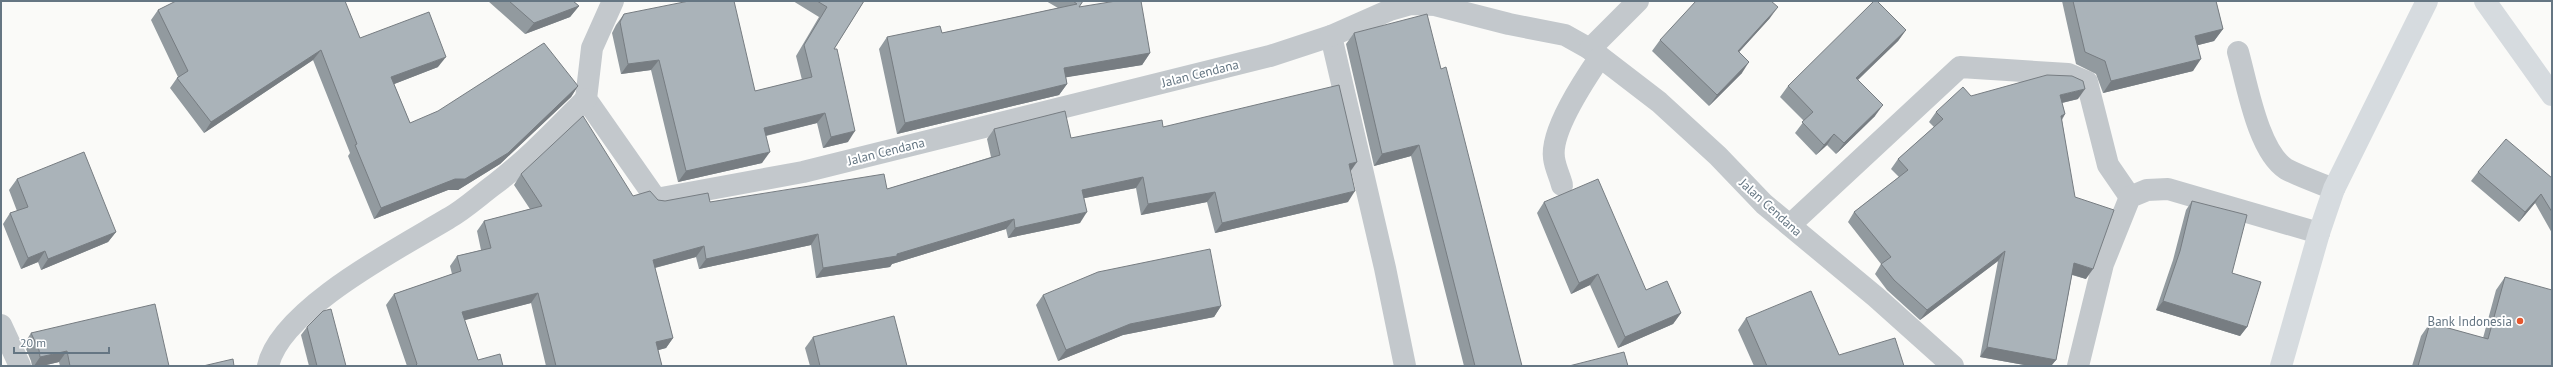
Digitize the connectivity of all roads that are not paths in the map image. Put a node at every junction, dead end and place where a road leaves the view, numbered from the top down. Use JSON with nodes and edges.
{"nodes":[{"id":1,"x":613,"y":1,"type":"edge"},
{"id":2,"x":1638,"y":1,"type":"edge"},
{"id":3,"x":2427,"y":1,"type":"edge"},
{"id":4,"x":2485,"y":1,"type":"edge"},
{"id":5,"x":1331,"y":36,"type":"junction"},
{"id":6,"x":2238,"y":52,"type":"dead end"},
{"id":7,"x":1595,"y":53,"type":"junction"},
{"id":8,"x":2552,"y":95,"type":"edge"},
{"id":9,"x":586,"y":99,"type":"junction"},
{"id":10,"x":1562,"y":185,"type":"dead end"},
{"id":11,"x":2334,"y":189,"type":"junction"},
{"id":12,"x":2130,"y":197,"type":"junction"},
{"id":13,"x":1790,"y":225,"type":"junction"},
{"id":14,"x":2319,"y":233,"type":"junction"},
{"id":15,"x":1,"y":325,"type":"edge"},
{"id":16,"x":20,"y":366,"type":"edge"},
{"id":17,"x":268,"y":366,"type":"edge"},
{"id":18,"x":1405,"y":366,"type":"edge"},
{"id":19,"x":1952,"y":366,"type":"edge"},
{"id":20,"x":2078,"y":366,"type":"edge"},
{"id":21,"x":2281,"y":366,"type":"edge"}],
"edges":[{"from":1,"to":9,"type":"street"},
{"from":2,"to":7,"type":"street"},
{"from":3,"to":11,"type":"main road"},
{"from":4,"to":8,"type":"main road"},
{"from":5,"to":7,"type":"street","name":"Jalan Cendana"},
{"from":5,"to":9,"type":"street","name":"Jalan Cendana"},
{"from":5,"to":18,"type":"street"},
{"from":6,"to":11,"type":"street"},
{"from":7,"to":10,"type":"street"},
{"from":7,"to":13,"type":"street","name":"Jalan Cendana"},
{"from":9,"to":17,"type":"street"},
{"from":11,"to":14,"type":"main road"},
{"from":12,"to":13,"type":"street"},
{"from":12,"to":14,"type":"street"},
{"from":12,"to":20,"type":"street"},
{"from":13,"to":19,"type":"street","name":"Jalan Cendana"},
{"from":14,"to":21,"type":"main road"},
{"from":15,"to":16,"type":"street"}]}
